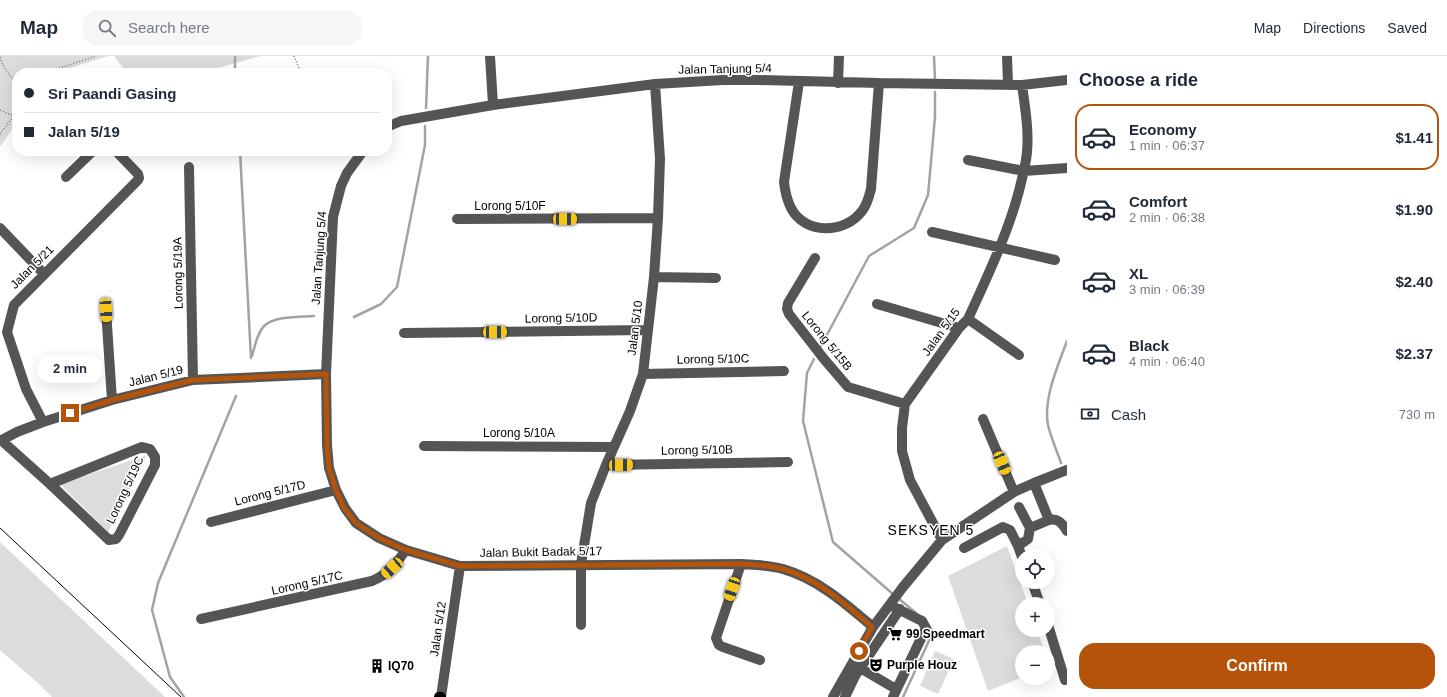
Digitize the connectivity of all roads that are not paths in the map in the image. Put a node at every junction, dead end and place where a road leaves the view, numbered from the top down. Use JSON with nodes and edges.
{"nodes":[{"id":1,"x":490,"y":56,"type":"edge"},
{"id":2,"x":839,"y":56,"type":"edge"},
{"id":3,"x":1007,"y":56,"type":"edge"},
{"id":4,"x":1067,"y":80,"type":"edge"},
{"id":5,"x":798,"y":82,"type":"junction"},
{"id":6,"x":838,"y":83,"type":"junction"},
{"id":7,"x":879,"y":83,"type":"junction"},
{"id":8,"x":655,"y":84,"type":"junction"},
{"id":9,"x":1008,"y":84,"type":"junction"},
{"id":10,"x":1022,"y":85,"type":"junction"},
{"id":11,"x":493,"y":105,"type":"junction"},
{"id":12,"x":392,"y":125,"type":"edge"},
{"id":13,"x":88,"y":156,"type":"edge"},
{"id":14,"x":121,"y":156,"type":"edge"},
{"id":15,"x":359,"y":156,"type":"edge"},
{"id":16,"x":968,"y":160,"type":"dead end"},
{"id":17,"x":189,"y":167,"type":"dead end"},
{"id":18,"x":1067,"y":168,"type":"edge"},
{"id":19,"x":1024,"y":171,"type":"junction"},
{"id":20,"x":66,"y":177,"type":"dead end"},
{"id":21,"x":658,"y":218,"type":"junction"},
{"id":22,"x":457,"y":219,"type":"dead end"},
{"id":23,"x":0,"y":228,"type":"edge"},
{"id":24,"x":932,"y":232,"type":"dead end"},
{"id":25,"x":1000,"y":247,"type":"junction"},
{"id":26,"x":815,"y":258,"type":"dead end"},
{"id":27,"x":1055,"y":260,"type":"dead end"},
{"id":28,"x":44,"y":274,"type":"junction"},
{"id":29,"x":654,"y":277,"type":"junction"},
{"id":30,"x":716,"y":278,"type":"dead end"},
{"id":31,"x":877,"y":304,"type":"dead end"},
{"id":32,"x":106,"y":310,"type":"dead end"},
{"id":33,"x":968,"y":319,"type":"junction"},
{"id":34,"x":959,"y":328,"type":"junction"},
{"id":35,"x":647,"y":330,"type":"junction"},
{"id":36,"x":3,"y":333,"type":"edge"},
{"id":37,"x":404,"y":333,"type":"dead end"},
{"id":38,"x":1018,"y":355,"type":"dead end"},
{"id":39,"x":784,"y":371,"type":"dead end"},
{"id":40,"x":326,"y":374,"type":"junction"},
{"id":41,"x":643,"y":374,"type":"junction"},
{"id":42,"x":193,"y":380,"type":"junction"},
{"id":43,"x":112,"y":400,"type":"junction"},
{"id":44,"x":906,"y":404,"type":"junction"},
{"id":45,"x":983,"y":419,"type":"dead end"},
{"id":46,"x":43,"y":422,"type":"junction"},
{"id":47,"x":0,"y":441,"type":"edge"},
{"id":48,"x":424,"y":446,"type":"dead end"},
{"id":49,"x":614,"y":447,"type":"junction"},
{"id":50,"x":788,"y":462,"type":"dead end"},
{"id":51,"x":606,"y":465,"type":"junction"},
{"id":52,"x":1067,"y":470,"type":"edge"},
{"id":53,"x":1034,"y":483,"type":"junction"},
{"id":54,"x":50,"y":484,"type":"junction"},
{"id":55,"x":336,"y":490,"type":"junction"},
{"id":56,"x":1014,"y":492,"type":"junction"},
{"id":57,"x":1018,"y":507,"type":"dead end"},
{"id":58,"x":1049,"y":520,"type":"junction"},
{"id":59,"x":211,"y":522,"type":"dead end"},
{"id":60,"x":1030,"y":528,"type":"junction"},
{"id":61,"x":1067,"y":531,"type":"edge"},
{"id":62,"x":942,"y":540,"type":"junction"},
{"id":63,"x":1018,"y":546,"type":"junction"},
{"id":64,"x":964,"y":548,"type":"dead end"},
{"id":65,"x":1019,"y":549,"type":"edge"},
{"id":66,"x":406,"y":550,"type":"junction"},
{"id":67,"x":581,"y":564,"type":"junction"},
{"id":68,"x":741,"y":564,"type":"junction"},
{"id":69,"x":460,"y":566,"type":"junction"},
{"id":70,"x":890,"y":605,"type":"junction"},
{"id":71,"x":900,"y":609,"type":"junction"},
{"id":72,"x":201,"y":620,"type":"dead end"},
{"id":73,"x":581,"y":626,"type":"dead end"},
{"id":74,"x":872,"y":627,"type":"junction"},
{"id":75,"x":1052,"y":637,"type":"edge"},
{"id":76,"x":760,"y":660,"type":"dead end"},
{"id":77,"x":856,"y":666,"type":"junction"},
{"id":78,"x":1065,"y":680,"type":"dead end"},
{"id":79,"x":895,"y":693,"type":"edge"},
{"id":80,"x":440,"y":697,"type":"edge"},
{"id":81,"x":834,"y":697,"type":"edge"},
{"id":82,"x":845,"y":697,"type":"edge"}],
"edges":[{"from":1,"to":11,"type":"street"},
{"from":2,"to":6,"type":"street"},
{"from":3,"to":9,"type":"street"},
{"from":4,"to":10,"type":"street","name":"Jalan Tanjung 5/4"},
{"from":5,"to":6,"type":"street","name":"Jalan Tanjung 5/4"},
{"from":5,"to":7,"type":"street"},
{"from":5,"to":8,"type":"street","name":"Jalan Tanjung 5/4"},
{"from":6,"to":7,"type":"street","name":"Jalan Tanjung 5/4"},
{"from":7,"to":9,"type":"street","name":"Jalan Tanjung 5/4"},
{"from":8,"to":11,"type":"street","name":"Jalan Tanjung 5/4"},
{"from":8,"to":21,"type":"street","name":"Jalan 5/10"},
{"from":9,"to":10,"type":"street","name":"Jalan Tanjung 5/4"},
{"from":10,"to":19,"type":"street","name":"Jalan 5/15"},
{"from":11,"to":12,"type":"street","name":"Jalan Tanjung 5/4"},
{"from":13,"to":20,"type":"street"},
{"from":14,"to":28,"type":"street","name":"Jalan 5/21"},
{"from":15,"to":40,"type":"street","name":"Jalan Tanjung 5/4"},
{"from":16,"to":19,"type":"street"},
{"from":17,"to":42,"type":"street","name":"Lorong 5/19A"},
{"from":18,"to":19,"type":"street"},
{"from":19,"to":25,"type":"street","name":"Jalan 5/15"},
{"from":21,"to":22,"type":"street","name":"Lorong 5/10F"},
{"from":21,"to":29,"type":"street","name":"Jalan 5/10"},
{"from":23,"to":28,"type":"street"},
{"from":24,"to":25,"type":"street"},
{"from":25,"to":27,"type":"street"},
{"from":25,"to":33,"type":"street","name":"Jalan 5/15"},
{"from":26,"to":44,"type":"street","name":"Lorong 5/15B"},
{"from":28,"to":36,"type":"street","name":"Jalan 5/21"},
{"from":29,"to":30,"type":"street"},
{"from":29,"to":35,"type":"street","name":"Jalan 5/10"},
{"from":31,"to":34,"type":"street"},
{"from":32,"to":43,"type":"street"},
{"from":33,"to":34,"type":"street","name":"Jalan 5/15"},
{"from":33,"to":38,"type":"street"},
{"from":34,"to":44,"type":"street","name":"Jalan 5/15"},
{"from":35,"to":37,"type":"street","name":"Lorong 5/10D"},
{"from":35,"to":41,"type":"street","name":"Jalan 5/10"},
{"from":36,"to":46,"type":"street","name":"Jalan 5/21"},
{"from":39,"to":41,"type":"street","name":"Lorong 5/10C"},
{"from":40,"to":42,"type":"street","name":"Jalan 5/19"},
{"from":40,"to":55,"type":"street","name":"Jalan Bukit Badak 5/17"},
{"from":41,"to":49,"type":"street","name":"Jalan 5/10"},
{"from":42,"to":43,"type":"street","name":"Jalan 5/19"},
{"from":43,"to":46,"type":"street","name":"Jalan 5/19"},
{"from":44,"to":62,"type":"street","name":"Jalan 5/15"},
{"from":45,"to":56,"type":"street"},
{"from":46,"to":47,"type":"street","name":"Jalan 5/19"},
{"from":47,"to":54,"type":"street","name":"Lorong 5/19C"},
{"from":48,"to":49,"type":"street","name":"Lorong 5/10A"},
{"from":49,"to":51,"type":"street","name":"Jalan 5/10"},
{"from":50,"to":51,"type":"street","name":"Lorong 5/10B"},
{"from":51,"to":67,"type":"street","name":"Jalan 5/10"},
{"from":52,"to":53,"type":"street"},
{"from":53,"to":56,"type":"street"},
{"from":53,"to":58,"type":"street"},
{"from":54,"to":54,"type":"street","name":"Lorong 5/19C"},
{"from":55,"to":59,"type":"street","name":"Lorong 5/17D"},
{"from":55,"to":66,"type":"street","name":"Jalan Bukit Badak 5/17"},
{"from":56,"to":62,"type":"street"},
{"from":57,"to":60,"type":"street"},
{"from":58,"to":60,"type":"street"},
{"from":58,"to":61,"type":"street"},
{"from":60,"to":63,"type":"street"},
{"from":62,"to":70,"type":"street"},
{"from":63,"to":64,"type":"street"},
{"from":63,"to":65,"type":"street"},
{"from":66,"to":69,"type":"street","name":"Jalan Bukit Badak 5/17"},
{"from":66,"to":72,"type":"street","name":"Lorong 5/17C"},
{"from":67,"to":68,"type":"street","name":"Jalan Bukit Badak 5/17"},
{"from":67,"to":69,"type":"street","name":"Jalan Bukit Badak 5/17"},
{"from":67,"to":73,"type":"street","name":"Jalan 5/10"},
{"from":68,"to":74,"type":"street","name":"Jalan Bukit Badak 5/17"},
{"from":68,"to":76,"type":"street"},
{"from":69,"to":80,"type":"street","name":"Jalan 5/12"},
{"from":70,"to":71,"type":"street"},
{"from":70,"to":74,"type":"street"},
{"from":71,"to":77,"type":"street"},
{"from":71,"to":79,"type":"street"},
{"from":74,"to":77,"type":"street"},
{"from":75,"to":78,"type":"street"},
{"from":77,"to":79,"type":"street"},
{"from":77,"to":81,"type":"street"},
{"from":77,"to":82,"type":"street"}]}
